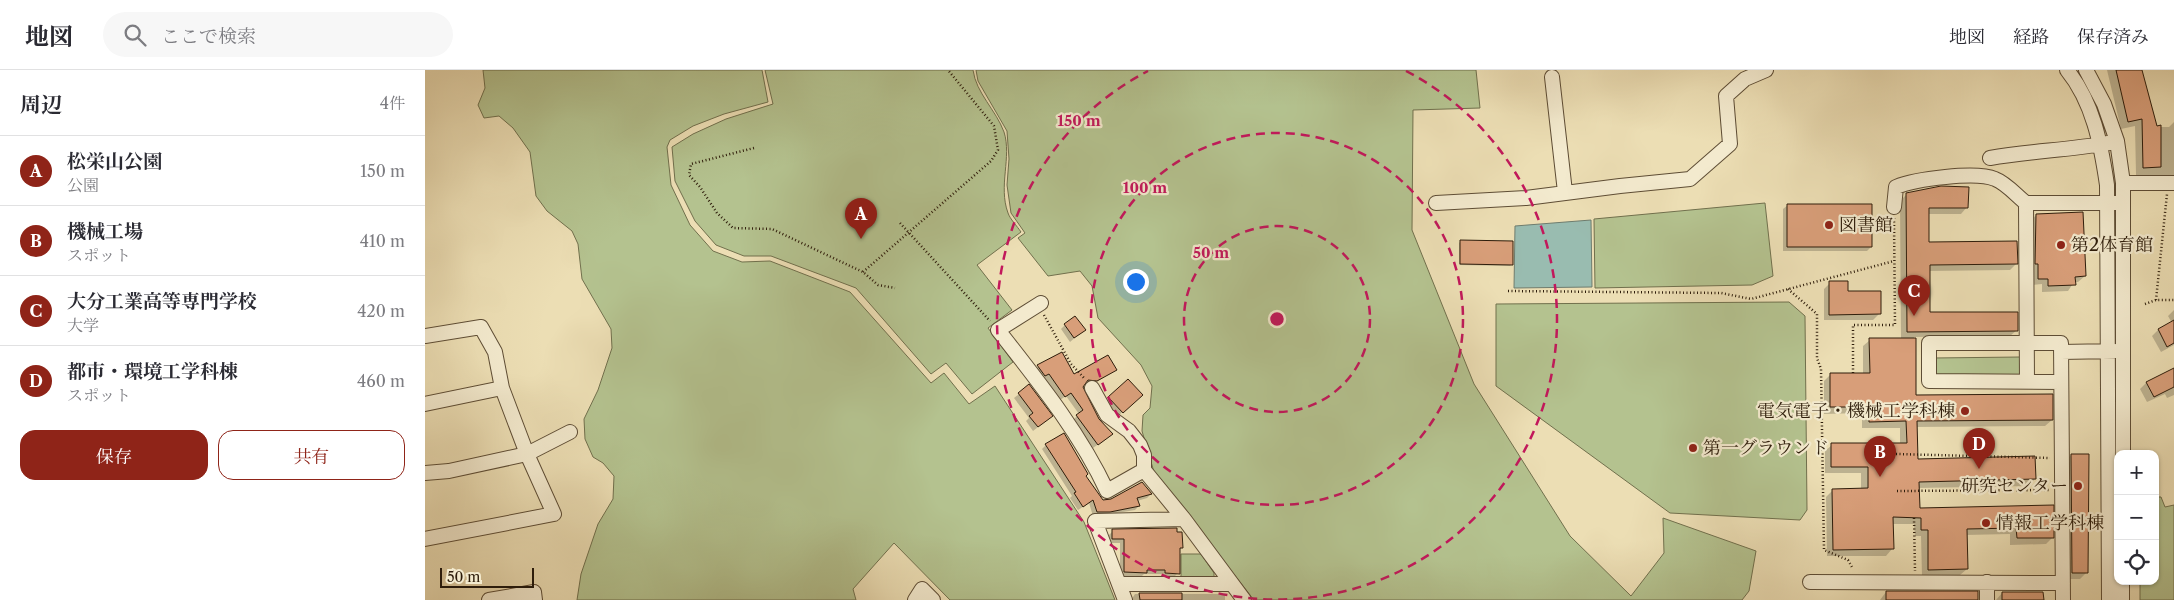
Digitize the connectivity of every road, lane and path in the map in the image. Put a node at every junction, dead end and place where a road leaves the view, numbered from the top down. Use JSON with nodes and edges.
{"nodes":[{"id":1,"x":948,"y":70,"type":"edge"},
{"id":2,"x":1766,"y":70,"type":"edge"},
{"id":3,"x":2086,"y":70,"type":"edge"},
{"id":4,"x":2072,"y":71,"type":"edge"},
{"id":5,"x":1552,"y":77,"type":"dead end"},
{"id":6,"x":2117,"y":141,"type":"junction"},
{"id":7,"x":2101,"y":144,"type":"junction"},
{"id":8,"x":754,"y":148,"type":"dead end"},
{"id":9,"x":1990,"y":158,"type":"dead end"},
{"id":10,"x":2123,"y":182,"type":"junction"},
{"id":11,"x":2171,"y":183,"type":"edge"},
{"id":12,"x":1565,"y":192,"type":"junction"},
{"id":13,"x":1436,"y":203,"type":"dead end"},
{"id":14,"x":2026,"y":203,"type":"junction"},
{"id":15,"x":2107,"y":203,"type":"junction"},
{"id":16,"x":2122,"y":203,"type":"junction"},
{"id":17,"x":1894,"y":207,"type":"joint"},
{"id":18,"x":899,"y":223,"type":"dead end"},
{"id":19,"x":909,"y":233,"type":"junction"},
{"id":20,"x":1894,"y":261,"type":"junction"},
{"id":21,"x":863,"y":272,"type":"junction"},
{"id":22,"x":895,"y":288,"type":"dead end"},
{"id":23,"x":1788,"y":290,"type":"junction"},
{"id":24,"x":1507,"y":291,"type":"dead end"},
{"id":25,"x":2156,"y":300,"type":"junction"},
{"id":26,"x":2174,"y":300,"type":"edge"},
{"id":27,"x":1040,"y":304,"type":"joint"},
{"id":28,"x":2145,"y":304,"type":"dead end"},
{"id":29,"x":998,"y":330,"type":"junction"},
{"id":30,"x":425,"y":336,"type":"edge"},
{"id":31,"x":2026,"y":343,"type":"junction"},
{"id":32,"x":2123,"y":351,"type":"junction"},
{"id":33,"x":2061,"y":352,"type":"junction"},
{"id":34,"x":2107,"y":352,"type":"junction"},
{"id":35,"x":1853,"y":373,"type":"dead end"},
{"id":36,"x":2027,"y":381,"type":"junction"},
{"id":37,"x":2061,"y":382,"type":"junction"},
{"id":38,"x":502,"y":388,"type":"junction"},
{"id":39,"x":1092,"y":388,"type":"joint"},
{"id":40,"x":425,"y":404,"type":"edge"},
{"id":41,"x":570,"y":432,"type":"dead end"},
{"id":42,"x":2123,"y":450,"type":"edge"},
{"id":43,"x":527,"y":454,"type":"junction"},
{"id":44,"x":1896,"y":454,"type":"dead end"},
{"id":45,"x":2063,"y":459,"type":"junction"},
{"id":46,"x":1145,"y":470,"type":"junction"},
{"id":47,"x":425,"y":473,"type":"edge"},
{"id":48,"x":2062,"y":490,"type":"junction"},
{"id":49,"x":1897,"y":491,"type":"dead end"},
{"id":50,"x":1914,"y":518,"type":"dead end"},
{"id":51,"x":1184,"y":519,"type":"junction"},
{"id":52,"x":425,"y":539,"type":"edge"},
{"id":53,"x":1810,"y":582,"type":"dead end"},
{"id":54,"x":1861,"y":582,"type":"junction"},
{"id":55,"x":1987,"y":582,"type":"junction"},
{"id":56,"x":1915,"y":583,"type":"junction"},
{"id":57,"x":2063,"y":583,"type":"junction"},
{"id":58,"x":1120,"y":584,"type":"junction"},
{"id":59,"x":1232,"y":584,"type":"junction"},
{"id":60,"x":2122,"y":585,"type":"edge"},
{"id":61,"x":489,"y":600,"type":"edge"},
{"id":62,"x":535,"y":600,"type":"edge"},
{"id":63,"x":915,"y":600,"type":"edge"},
{"id":64,"x":933,"y":600,"type":"edge"},
{"id":65,"x":1125,"y":600,"type":"edge"},
{"id":66,"x":1244,"y":600,"type":"edge"},
{"id":67,"x":1987,"y":600,"type":"edge"},
{"id":68,"x":2063,"y":600,"type":"edge"},
{"id":69,"x":2109,"y":600,"type":"edge"},
{"id":70,"x":2122,"y":600,"type":"edge"}],
"edges":[{"from":1,"to":19,"type":"path"},
{"from":2,"to":12,"type":"street"},
{"from":3,"to":6,"type":"street"},
{"from":4,"to":7,"type":"street"},
{"from":5,"to":12,"type":"street"},
{"from":6,"to":7,"type":"street"},
{"from":6,"to":10,"type":"street"},
{"from":7,"to":9,"type":"street"},
{"from":7,"to":15,"type":"street"},
{"from":8,"to":21,"type":"path"},
{"from":10,"to":11,"type":"street"},
{"from":10,"to":16,"type":"street"},
{"from":11,"to":25,"type":"path"},
{"from":12,"to":13,"type":"street"},
{"from":14,"to":15,"type":"street"},
{"from":14,"to":17,"type":"street"},
{"from":14,"to":31,"type":"street"},
{"from":15,"to":16,"type":"street"},
{"from":15,"to":34,"type":"street"},
{"from":16,"to":32,"type":"street"},
{"from":17,"to":20,"type":"path"},
{"from":18,"to":19,"type":"path"},
{"from":19,"to":21,"type":"path"},
{"from":19,"to":29,"type":"path"},
{"from":20,"to":23,"type":"path"},
{"from":20,"to":35,"type":"path"},
{"from":21,"to":22,"type":"path"},
{"from":23,"to":24,"type":"path"},
{"from":23,"to":54,"type":"path"},
{"from":25,"to":26,"type":"path"},
{"from":25,"to":28,"type":"path"},
{"from":27,"to":29,"type":"street"},
{"from":27,"to":39,"type":"path"},
{"from":29,"to":46,"type":"street"},
{"from":30,"to":38,"type":"street"},
{"from":31,"to":33,"type":"street"},
{"from":31,"to":36,"type":"street"},
{"from":31,"to":36,"type":"street"},
{"from":32,"to":34,"type":"street"},
{"from":32,"to":42,"type":"street"},
{"from":33,"to":34,"type":"street"},
{"from":33,"to":37,"type":"street"},
{"from":34,"to":69,"type":"street"},
{"from":36,"to":37,"type":"street"},
{"from":37,"to":45,"type":"street"},
{"from":38,"to":40,"type":"street"},
{"from":38,"to":43,"type":"street"},
{"from":39,"to":46,"type":"street"},
{"from":41,"to":43,"type":"street"},
{"from":43,"to":47,"type":"street"},
{"from":43,"to":52,"type":"street"},
{"from":44,"to":45,"type":"path"},
{"from":45,"to":48,"type":"street"},
{"from":46,"to":51,"type":"street"},
{"from":48,"to":49,"type":"path"},
{"from":48,"to":57,"type":"street"},
{"from":50,"to":56,"type":"path"},
{"from":51,"to":58,"type":"street"},
{"from":51,"to":59,"type":"street"},
{"from":53,"to":54,"type":"street"},
{"from":54,"to":56,"type":"street"},
{"from":55,"to":56,"type":"street"},
{"from":55,"to":57,"type":"street"},
{"from":55,"to":67,"type":"street"},
{"from":57,"to":68,"type":"street"},
{"from":58,"to":59,"type":"street"},
{"from":58,"to":65,"type":"street"},
{"from":59,"to":66,"type":"street"},
{"from":60,"to":70,"type":"street"},
{"from":61,"to":62,"type":"street"},
{"from":63,"to":64,"type":"street"}]}
